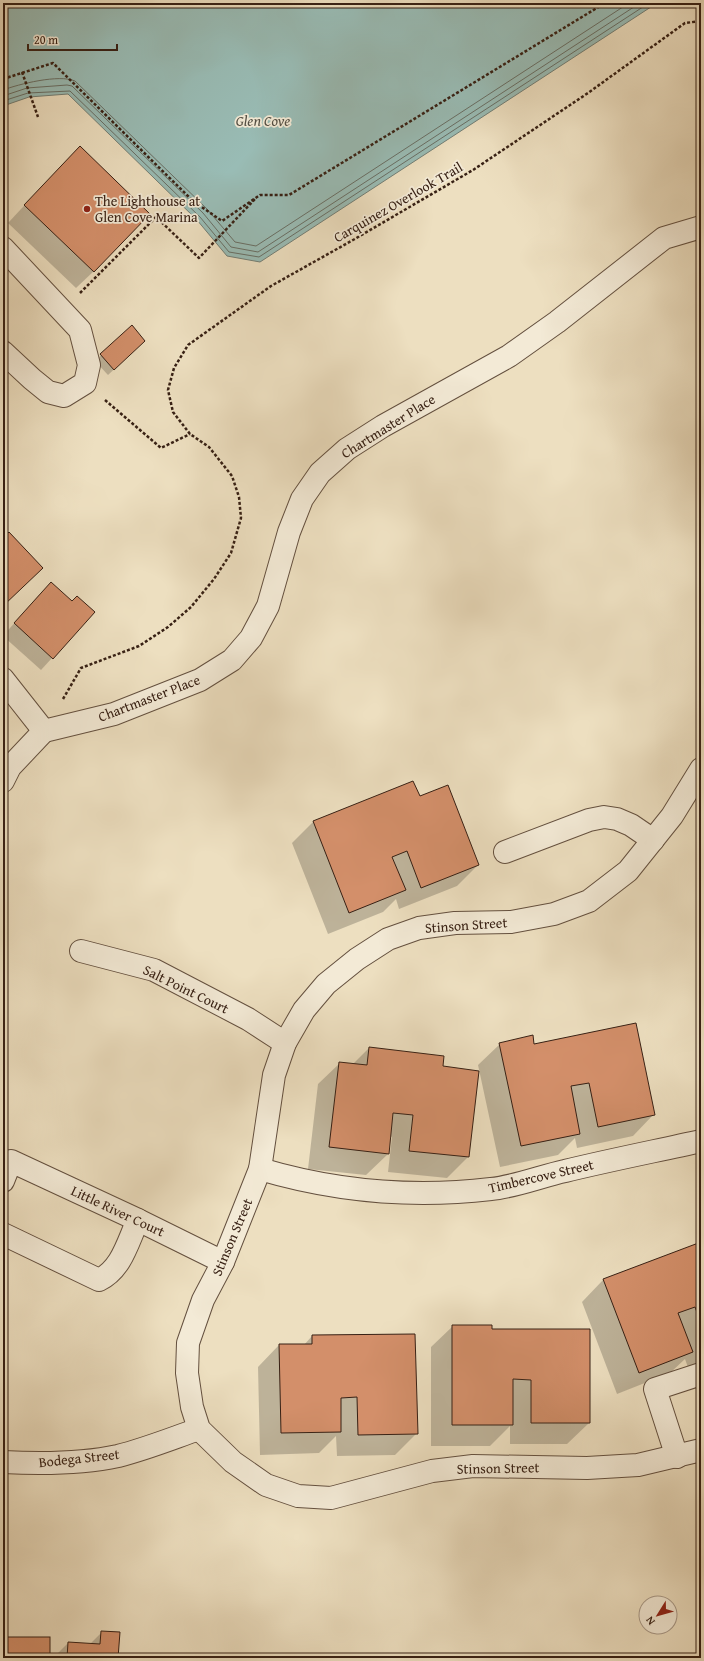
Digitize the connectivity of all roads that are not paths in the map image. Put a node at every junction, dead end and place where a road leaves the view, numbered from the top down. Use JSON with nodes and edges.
{"nodes":[{"id":1,"x":701,"y":227,"type":"edge"},
{"id":2,"x":3,"y":248,"type":"edge"},
{"id":3,"x":3,"y":352,"type":"edge"},
{"id":4,"x":3,"y":679,"type":"edge"},
{"id":5,"x":44,"y":731,"type":"junction"},
{"id":6,"x":701,"y":769,"type":"edge"},
{"id":7,"x":3,"y":780,"type":"edge"},
{"id":8,"x":653,"y":840,"type":"junction"},
{"id":9,"x":505,"y":852,"type":"dead end"},
{"id":10,"x":81,"y":951,"type":"dead end"},
{"id":11,"x":285,"y":1042,"type":"junction"},
{"id":12,"x":701,"y":1141,"type":"edge"},
{"id":13,"x":260,"y":1169,"type":"junction"},
{"id":14,"x":3,"y":1181,"type":"edge"},
{"id":15,"x":138,"y":1220,"type":"junction"},
{"id":16,"x":3,"y":1234,"type":"edge"},
{"id":17,"x":223,"y":1262,"type":"junction"},
{"id":18,"x":701,"y":1374,"type":"edge"},
{"id":19,"x":199,"y":1429,"type":"junction"},
{"id":20,"x":701,"y":1450,"type":"edge"},
{"id":21,"x":677,"y":1457,"type":"junction"},
{"id":22,"x":3,"y":1462,"type":"edge"}],
"edges":[{"from":1,"to":5,"type":"street","name":"Chartmaster Place"},
{"from":2,"to":3,"type":"street"},
{"from":4,"to":5,"type":"street"},
{"from":5,"to":7,"type":"street"},
{"from":6,"to":8,"type":"street","name":"Stinson Street"},
{"from":8,"to":9,"type":"street"},
{"from":8,"to":11,"type":"street","name":"Stinson Street"},
{"from":10,"to":11,"type":"street","name":"Salt Point Court"},
{"from":11,"to":13,"type":"street","name":"Stinson Street"},
{"from":12,"to":13,"type":"street","name":"Timbercove Street"},
{"from":13,"to":17,"type":"street","name":"Stinson Street"},
{"from":14,"to":15,"type":"street","name":"Little River Court"},
{"from":15,"to":16,"type":"street"},
{"from":15,"to":17,"type":"street","name":"Little River Court"},
{"from":17,"to":19,"type":"street","name":"Stinson Street"},
{"from":18,"to":21,"type":"street"},
{"from":19,"to":21,"type":"street","name":"Stinson Street"},
{"from":19,"to":22,"type":"street","name":"Bodega Street"},
{"from":20,"to":21,"type":"street","name":"Stinson Street"}]}
